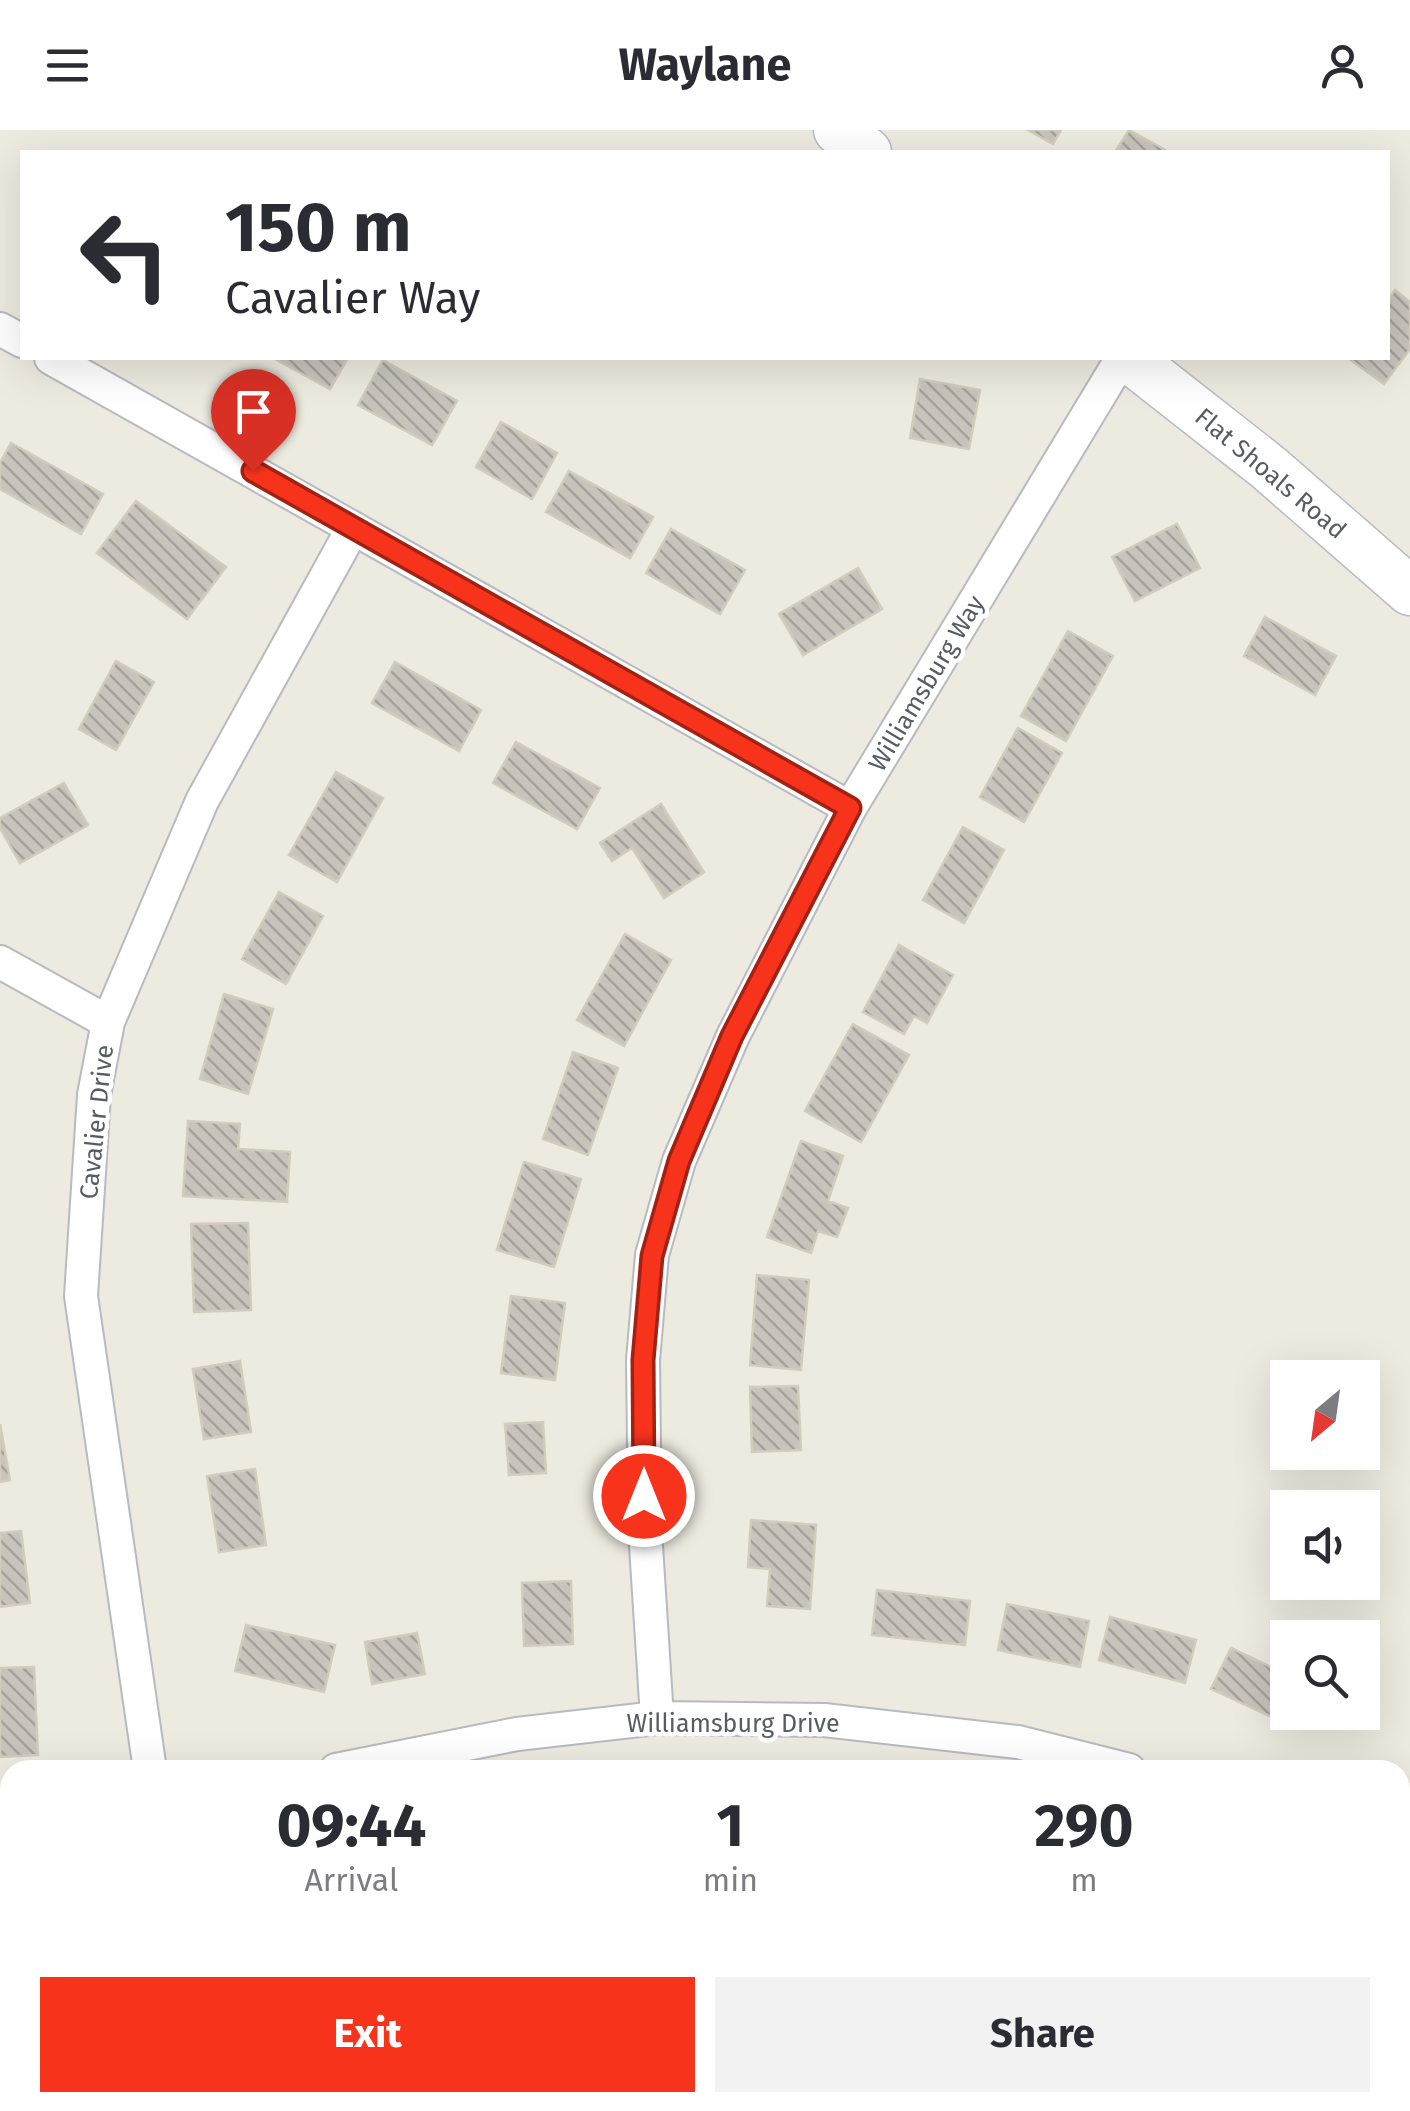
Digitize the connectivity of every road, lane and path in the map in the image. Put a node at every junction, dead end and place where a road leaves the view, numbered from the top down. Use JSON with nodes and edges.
{"nodes":[{"id":1,"x":838,"y":130,"type":"edge"},
{"id":2,"x":864,"y":150,"type":"edge"},
{"id":3,"x":55,"y":360,"type":"edge"},
{"id":4,"x":1125,"y":360,"type":"edge"},
{"id":5,"x":1129,"y":360,"type":"edge"},
{"id":6,"x":354,"y":528,"type":"junction"},
{"id":7,"x":1410,"y":591,"type":"edge"},
{"id":8,"x":850,"y":808,"type":"junction"},
{"id":9,"x":0,"y":962,"type":"edge"},
{"id":10,"x":108,"y":1022,"type":"junction"},
{"id":11,"x":658,"y":1718,"type":"junction"},
{"id":12,"x":149,"y":1760,"type":"edge"},
{"id":13,"x":386,"y":1760,"type":"edge"},
{"id":14,"x":1089,"y":1760,"type":"edge"}],
"edges":[{"from":1,"to":2,"type":"main road"},
{"from":3,"to":6,"type":"street"},
{"from":4,"to":8,"type":"street","name":"Williamsburg Way"},
{"from":5,"to":7,"type":"main road","name":"Flat Shoals Road"},
{"from":6,"to":8,"type":"street"},
{"from":6,"to":10,"type":"street","name":"Cavalier Drive"},
{"from":8,"to":11,"type":"street","name":"Williamsburg Way"},
{"from":9,"to":10,"type":"street"},
{"from":10,"to":12,"type":"street","name":"Cavalier Drive"},
{"from":11,"to":13,"type":"street","name":"Williamsburg Drive"},
{"from":11,"to":14,"type":"street","name":"Williamsburg Drive"}]}
